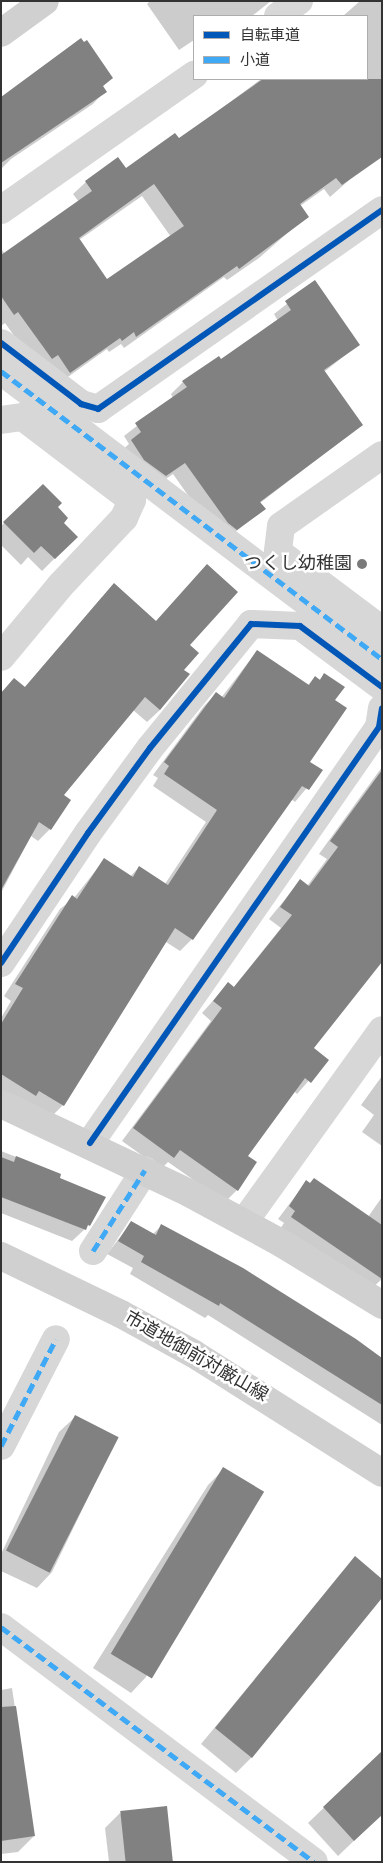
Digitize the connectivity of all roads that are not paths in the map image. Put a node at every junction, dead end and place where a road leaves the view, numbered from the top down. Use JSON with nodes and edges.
{"nodes":[{"id":1,"x":46,"y":1,"type":"edge"},
{"id":2,"x":299,"y":1,"type":"edge"},
{"id":3,"x":279,"y":15,"type":"edge"},
{"id":4,"x":1,"y":33,"type":"edge"},
{"id":5,"x":193,"y":76,"type":"edge"},
{"id":6,"x":1,"y":210,"type":"edge"},
{"id":7,"x":382,"y":210,"type":"edge"},
{"id":8,"x":1,"y":343,"type":"edge"},
{"id":9,"x":1,"y":371,"type":"edge"},
{"id":10,"x":1,"y":420,"type":"edge"},
{"id":11,"x":382,"y":455,"type":"edge"},
{"id":12,"x":382,"y":630,"type":"edge"},
{"id":13,"x":1,"y":656,"type":"edge"},
{"id":14,"x":382,"y":659,"type":"edge"},
{"id":15,"x":382,"y":687,"type":"edge"},
{"id":16,"x":382,"y":708,"type":"edge"},
{"id":17,"x":1,"y":963,"type":"edge"},
{"id":18,"x":382,"y":1030,"type":"edge"},
{"id":19,"x":1,"y":1104,"type":"edge"},
{"id":20,"x":90,"y":1143,"type":"junction"},
{"id":21,"x":144,"y":1170,"type":"junction"},
{"id":22,"x":244,"y":1222,"type":"junction"},
{"id":23,"x":93,"y":1251,"type":"dead end"},
{"id":24,"x":1,"y":1256,"type":"edge"},
{"id":25,"x":382,"y":1305,"type":"edge"},
{"id":26,"x":56,"y":1339,"type":"dead end"},
{"id":27,"x":1,"y":1446,"type":"edge"},
{"id":28,"x":382,"y":1472,"type":"edge"},
{"id":29,"x":1,"y":1627,"type":"edge"},
{"id":30,"x":314,"y":1862,"type":"edge"}],
"edges":[{"from":1,"to":4,"type":"street"},
{"from":2,"to":3,"type":"street"},
{"from":5,"to":6,"type":"street"},
{"from":7,"to":8,"type":"street"},
{"from":9,"to":14,"type":"street"},
{"from":10,"to":13,"type":"street"},
{"from":11,"to":12,"type":"street"},
{"from":15,"to":17,"type":"street"},
{"from":16,"to":20,"type":"street"},
{"from":18,"to":22,"type":"street"},
{"from":19,"to":20,"type":"street"},
{"from":20,"to":21,"type":"street"},
{"from":21,"to":22,"type":"street"},
{"from":21,"to":23,"type":"street"},
{"from":22,"to":25,"type":"street"},
{"from":24,"to":28,"type":"street","name":"市道地御前対厳山線"},
{"from":26,"to":27,"type":"street"},
{"from":29,"to":30,"type":"street"}]}
